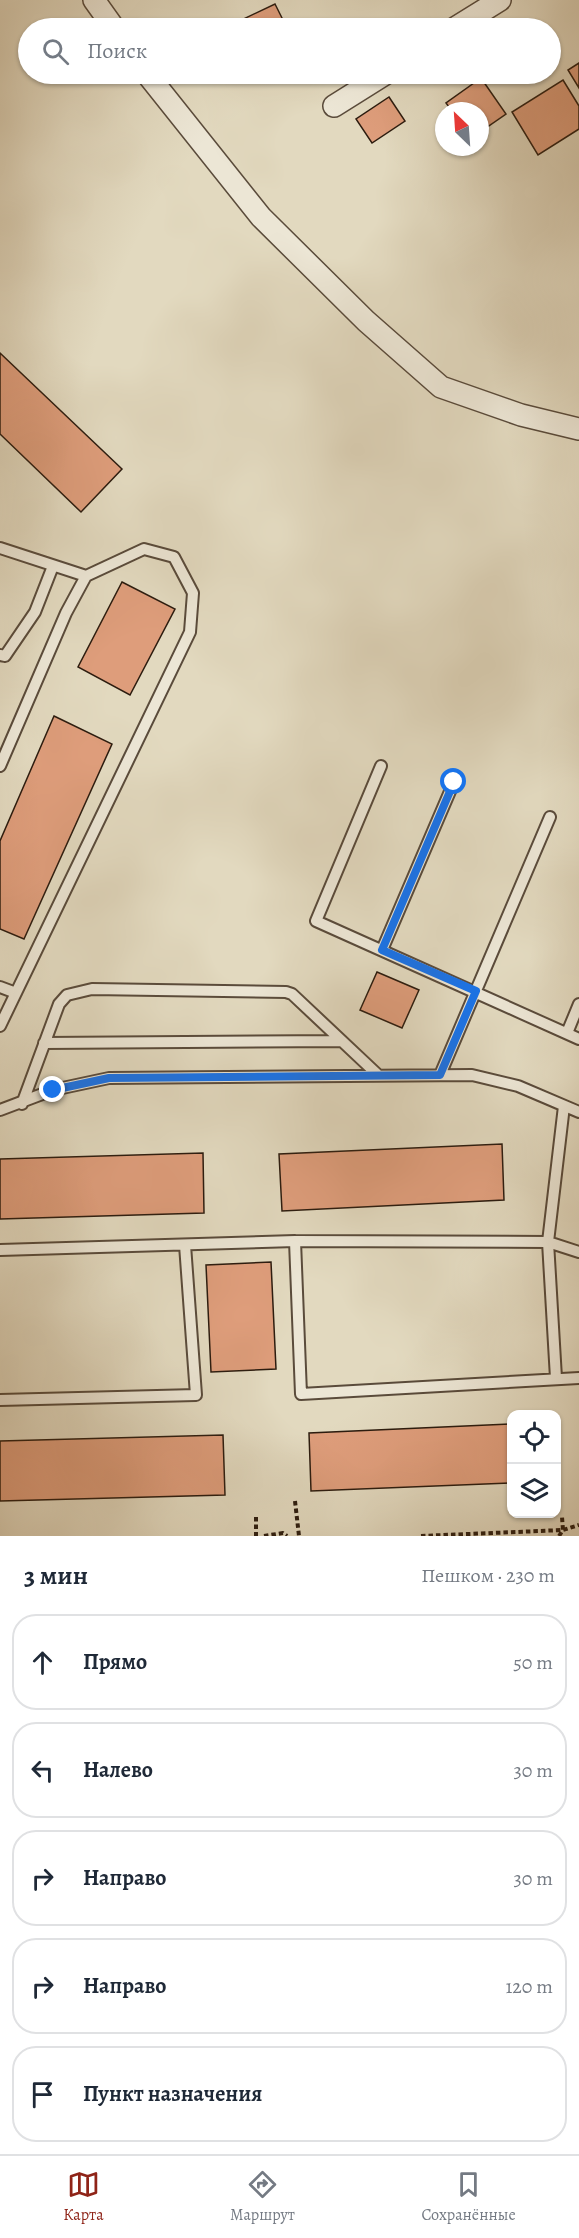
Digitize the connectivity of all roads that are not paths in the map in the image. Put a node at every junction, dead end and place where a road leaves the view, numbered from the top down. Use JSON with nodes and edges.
{"nodes":[{"id":1,"x":94,"y":0,"type":"edge"},
{"id":2,"x":500,"y":0,"type":"edge"},
{"id":3,"x":107,"y":18,"type":"edge"},
{"id":4,"x":471,"y":18,"type":"edge"},
{"id":5,"x":155,"y":84,"type":"edge"},
{"id":6,"x":369,"y":84,"type":"edge"},
{"id":7,"x":334,"y":106,"type":"dead end"},
{"id":8,"x":579,"y":429,"type":"edge"},
{"id":9,"x":0,"y":548,"type":"edge"},
{"id":10,"x":54,"y":566,"type":"junction"},
{"id":11,"x":86,"y":576,"type":"junction"},
{"id":12,"x":0,"y":655,"type":"edge"},
{"id":13,"x":0,"y":766,"type":"edge"},
{"id":14,"x":381,"y":766,"type":"dead end"},
{"id":15,"x":454,"y":782,"type":"dead end"},
{"id":16,"x":550,"y":817,"type":"dead end"},
{"id":17,"x":382,"y":950,"type":"junction"},
{"id":18,"x":0,"y":987,"type":"edge"},
{"id":19,"x":476,"y":991,"type":"junction"},
{"id":20,"x":16,"y":993,"type":"junction"},
{"id":21,"x":579,"y":1004,"type":"edge"},
{"id":22,"x":0,"y":1026,"type":"edge"},
{"id":23,"x":567,"y":1033,"type":"junction"},
{"id":24,"x":579,"y":1039,"type":"edge"},
{"id":25,"x":342,"y":1041,"type":"junction"},
{"id":26,"x":44,"y":1043,"type":"junction"},
{"id":27,"x":378,"y":1075,"type":"junction"},
{"id":28,"x":440,"y":1075,"type":"junction"},
{"id":29,"x":22,"y":1104,"type":"junction"},
{"id":30,"x":564,"y":1106,"type":"junction"},
{"id":31,"x":0,"y":1110,"type":"edge"},
{"id":32,"x":579,"y":1112,"type":"edge"},
{"id":33,"x":295,"y":1241,"type":"junction"},
{"id":34,"x":548,"y":1242,"type":"junction"},
{"id":35,"x":185,"y":1245,"type":"junction"},
{"id":36,"x":0,"y":1250,"type":"edge"},
{"id":37,"x":579,"y":1252,"type":"edge"},
{"id":38,"x":556,"y":1378,"type":"junction"},
{"id":39,"x":579,"y":1378,"type":"edge"},
{"id":40,"x":0,"y":1400,"type":"edge"}],
"edges":[{"from":1,"to":3,"type":"street"},
{"from":2,"to":4,"type":"street"},
{"from":5,"to":8,"type":"street"},
{"from":6,"to":7,"type":"street"},
{"from":9,"to":10,"type":"lane"},
{"from":10,"to":11,"type":"lane"},
{"from":10,"to":12,"type":"lane"},
{"from":11,"to":13,"type":"lane"},
{"from":11,"to":20,"type":"lane"},
{"from":14,"to":17,"type":"lane"},
{"from":15,"to":17,"type":"lane"},
{"from":16,"to":19,"type":"lane"},
{"from":17,"to":19,"type":"lane"},
{"from":18,"to":20,"type":"lane"},
{"from":19,"to":23,"type":"lane"},
{"from":19,"to":28,"type":"lane"},
{"from":20,"to":22,"type":"lane"},
{"from":21,"to":23,"type":"lane"},
{"from":23,"to":24,"type":"lane"},
{"from":25,"to":26,"type":"lane"},
{"from":25,"to":26,"type":"lane"},
{"from":25,"to":27,"type":"lane"},
{"from":26,"to":29,"type":"lane"},
{"from":27,"to":28,"type":"lane"},
{"from":27,"to":29,"type":"lane"},
{"from":28,"to":30,"type":"lane"},
{"from":29,"to":31,"type":"lane"},
{"from":30,"to":32,"type":"lane"},
{"from":30,"to":34,"type":"lane"},
{"from":33,"to":34,"type":"lane"},
{"from":33,"to":35,"type":"lane"},
{"from":33,"to":38,"type":"lane"},
{"from":34,"to":37,"type":"lane"},
{"from":34,"to":38,"type":"lane"},
{"from":35,"to":36,"type":"lane"},
{"from":35,"to":40,"type":"lane"},
{"from":38,"to":39,"type":"lane"}]}
